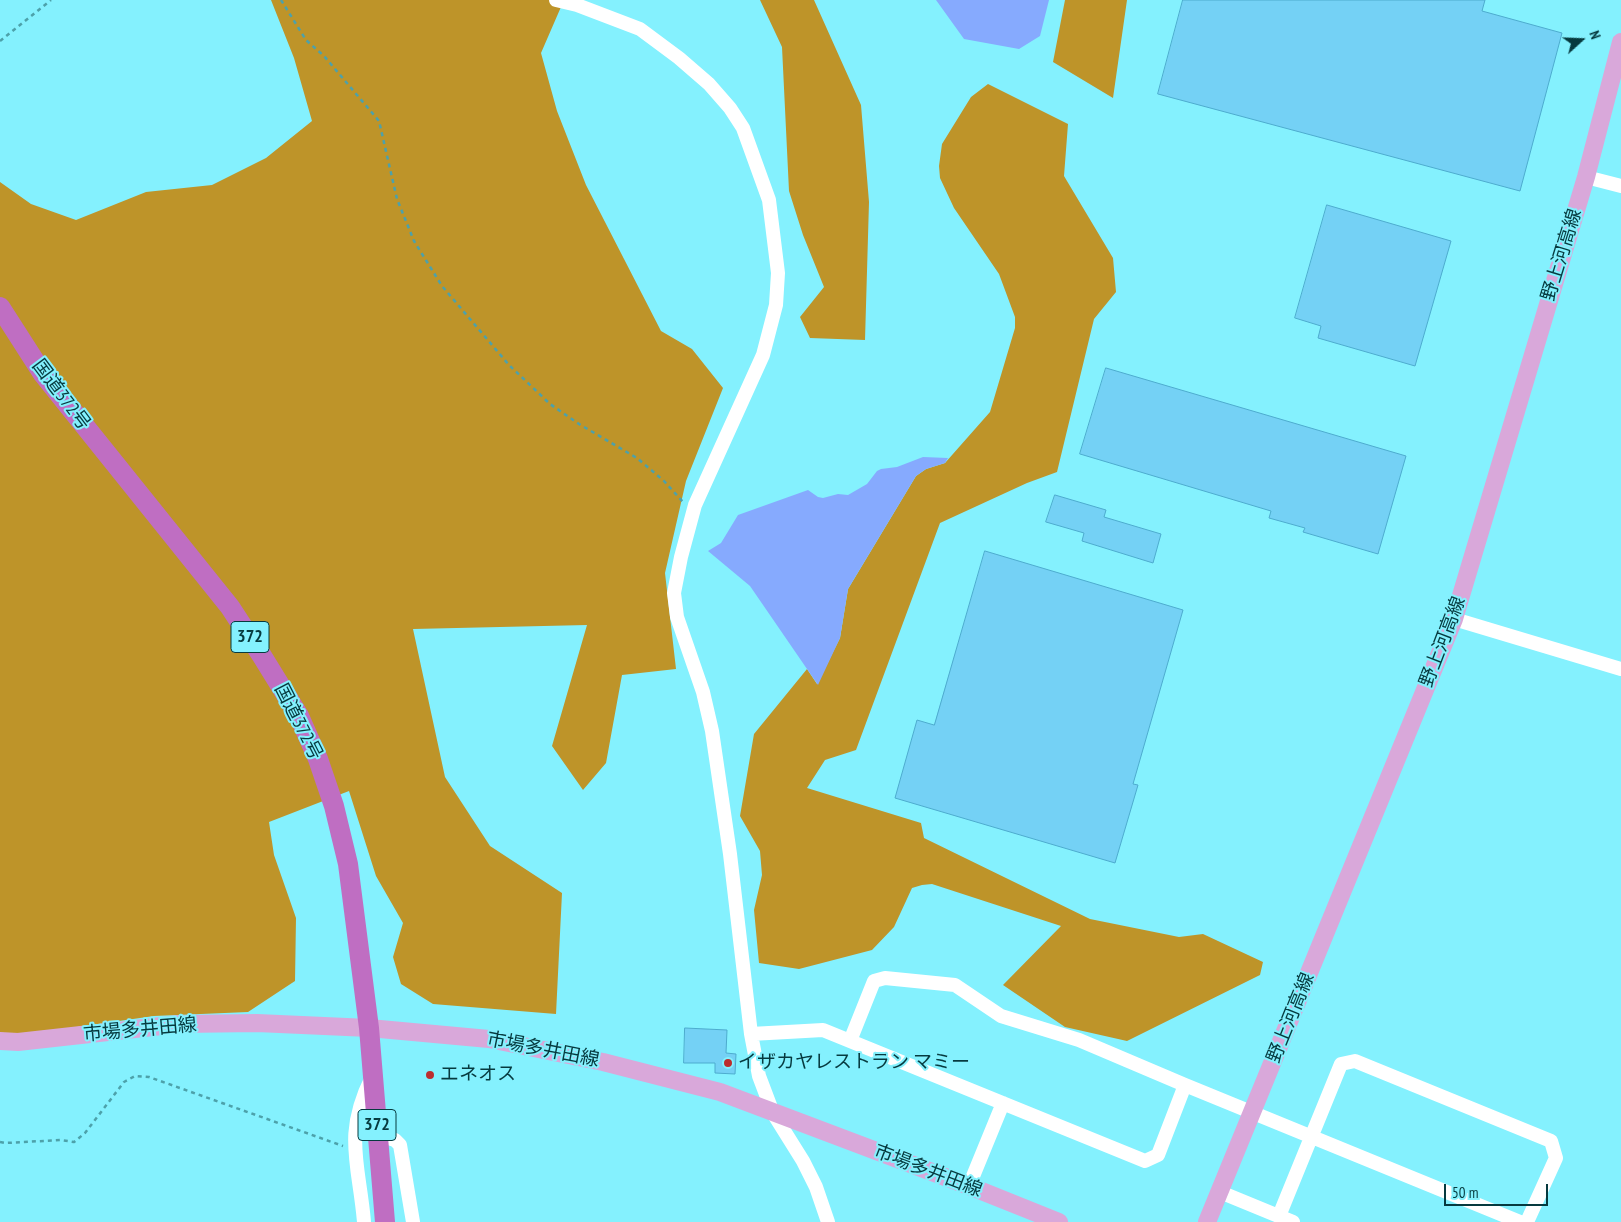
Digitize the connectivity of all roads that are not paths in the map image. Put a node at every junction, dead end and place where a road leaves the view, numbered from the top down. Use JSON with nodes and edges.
{"nodes":[{"id":1,"x":556,"y":0,"type":"edge"},
{"id":2,"x":1621,"y":42,"type":"edge"},
{"id":3,"x":1586,"y":177,"type":"junction"},
{"id":4,"x":1621,"y":186,"type":"edge"},
{"id":5,"x":0,"y":307,"type":"edge"},
{"id":6,"x":1454,"y":619,"type":"junction"},
{"id":7,"x":1621,"y":669,"type":"edge"},
{"id":8,"x":369,"y":1028,"type":"junction"},
{"id":9,"x":751,"y":1034,"type":"junction"},
{"id":10,"x":0,"y":1041,"type":"edge"},
{"id":11,"x":850,"y":1041,"type":"junction"},
{"id":12,"x":373,"y":1075,"type":"junction"},
{"id":13,"x":1185,"y":1085,"type":"junction"},
{"id":14,"x":1002,"y":1103,"type":"junction"},
{"id":15,"x":773,"y":1113,"type":"junction"},
{"id":16,"x":1252,"y":1113,"type":"junction"},
{"id":17,"x":378,"y":1135,"type":"junction"},
{"id":18,"x":1312,"y":1137,"type":"junction"},
{"id":19,"x":969,"y":1186,"type":"junction"},
{"id":20,"x":1220,"y":1192,"type":"junction"},
{"id":21,"x":1279,"y":1216,"type":"junction"},
{"id":22,"x":364,"y":1222,"type":"edge"},
{"id":23,"x":385,"y":1222,"type":"edge"},
{"id":24,"x":413,"y":1222,"type":"edge"},
{"id":25,"x":828,"y":1222,"type":"edge"},
{"id":26,"x":1059,"y":1222,"type":"edge"},
{"id":27,"x":1207,"y":1222,"type":"edge"},
{"id":28,"x":1293,"y":1222,"type":"edge"},
{"id":29,"x":1520,"y":1222,"type":"edge"},
{"id":30,"x":1527,"y":1222,"type":"edge"}],
"edges":[{"from":1,"to":9,"type":"street"},
{"from":2,"to":3,"type":"main road","name":"野上河高線"},
{"from":3,"to":4,"type":"street"},
{"from":3,"to":6,"type":"main road","name":"野上河高線"},
{"from":5,"to":8,"type":"highway","name":"国道372号","number":"372"},
{"from":6,"to":7,"type":"street"},
{"from":6,"to":16,"type":"main road","name":"野上河高線"},
{"from":8,"to":10,"type":"main road","name":"市場多井田線"},
{"from":8,"to":12,"type":"highway","name":"国道372号","number":"372"},
{"from":8,"to":15,"type":"main road","name":"市場多井田線"},
{"from":9,"to":11,"type":"street"},
{"from":9,"to":15,"type":"street"},
{"from":11,"to":13,"type":"street"},
{"from":11,"to":14,"type":"street"},
{"from":12,"to":17,"type":"highway","name":"国道372号","number":"372"},
{"from":12,"to":22,"type":"street"},
{"from":13,"to":14,"type":"street"},
{"from":13,"to":16,"type":"street"},
{"from":14,"to":19,"type":"street"},
{"from":15,"to":19,"type":"main road","name":"市場多井田線"},
{"from":15,"to":25,"type":"street"},
{"from":16,"to":18,"type":"street"},
{"from":16,"to":20,"type":"main road","name":"野上河高線"},
{"from":17,"to":23,"type":"highway","name":"国道372号","number":"372"},
{"from":17,"to":24,"type":"street"},
{"from":18,"to":21,"type":"street"},
{"from":18,"to":29,"type":"street"},
{"from":18,"to":30,"type":"street"},
{"from":19,"to":26,"type":"main road","name":"市場多井田線"},
{"from":20,"to":21,"type":"street"},
{"from":20,"to":27,"type":"main road","name":"野上河高線"},
{"from":21,"to":28,"type":"street"}]}
